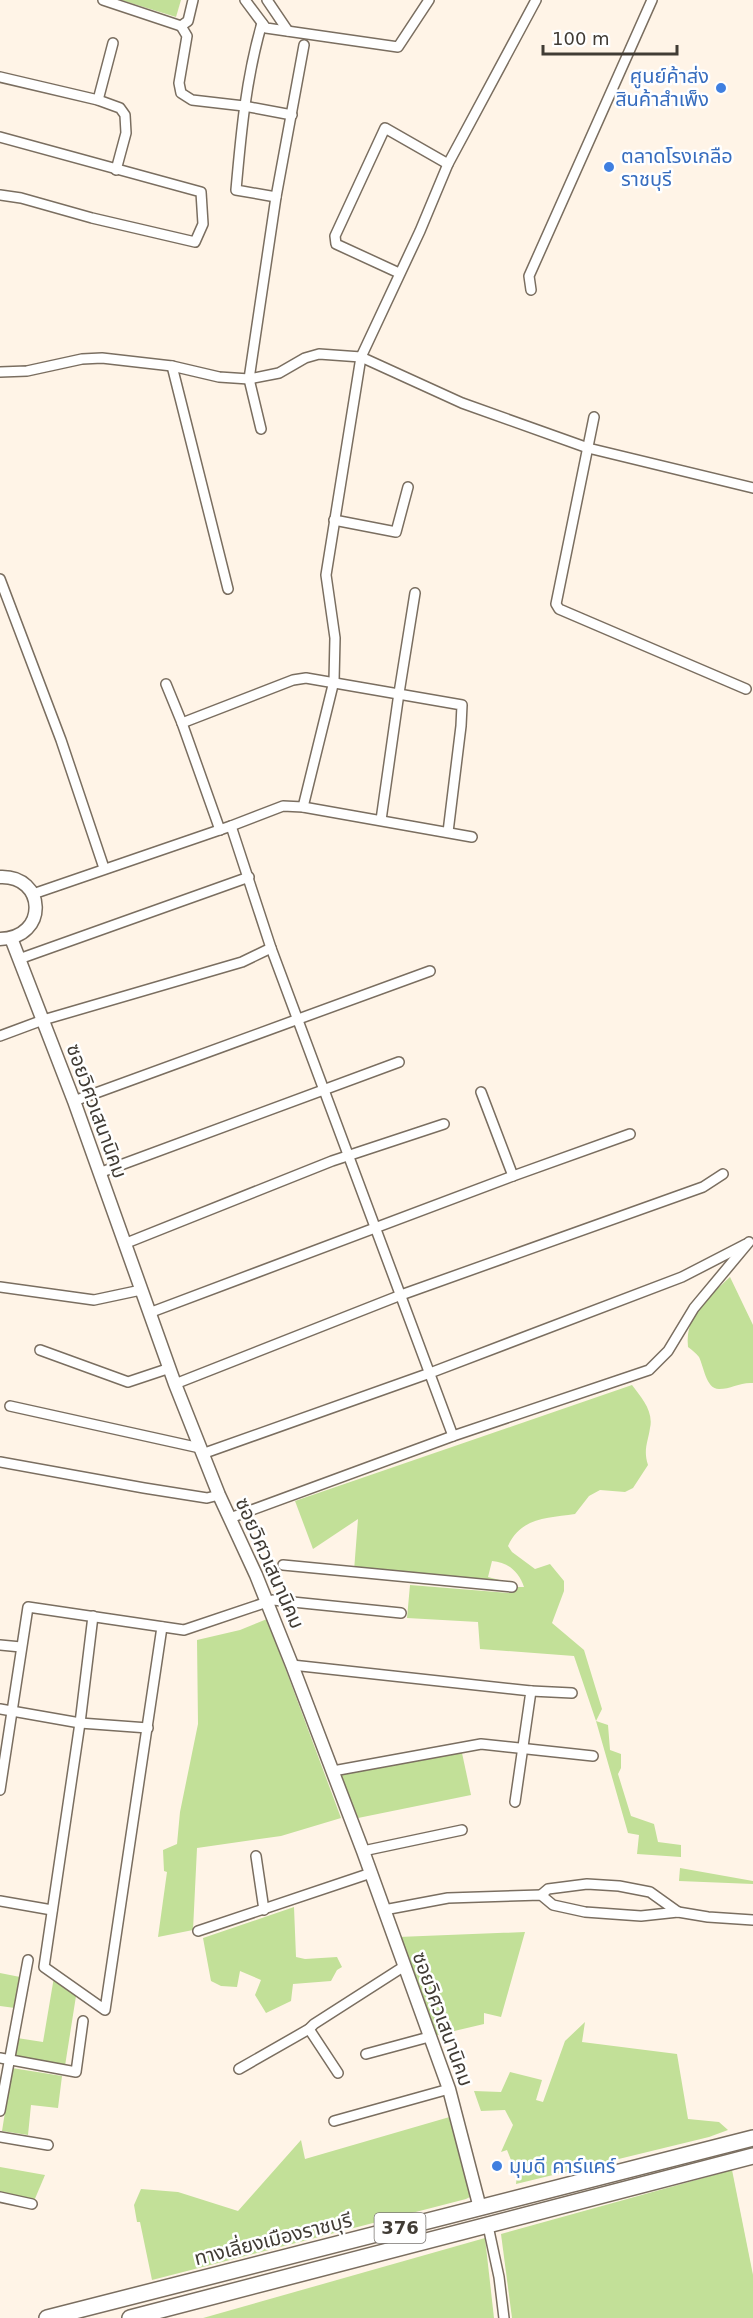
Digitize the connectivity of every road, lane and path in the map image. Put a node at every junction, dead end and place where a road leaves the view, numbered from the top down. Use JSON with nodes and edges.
{"nodes":[{"id":1,"x":103,"y":0,"type":"edge"},
{"id":2,"x":193,"y":0,"type":"edge"},
{"id":3,"x":245,"y":0,"type":"edge"},
{"id":4,"x":267,"y":0,"type":"edge"},
{"id":5,"x":429,"y":0,"type":"edge"},
{"id":6,"x":523,"y":0,"type":"edge"},
{"id":7,"x":652,"y":0,"type":"edge"},
{"id":8,"x":534,"y":4,"type":"edge"},
{"id":9,"x":262,"y":23,"type":"junction"},
{"id":10,"x":181,"y":27,"type":"junction"},
{"id":11,"x":288,"y":31,"type":"junction"},
{"id":12,"x":113,"y":43,"type":"dead end"},
{"id":13,"x":304,"y":45,"type":"dead end"},
{"id":14,"x":0,"y":77,"type":"edge"},
{"id":15,"x":98,"y":100,"type":"junction"},
{"id":16,"x":244,"y":105,"type":"junction"},
{"id":17,"x":292,"y":115,"type":"junction"},
{"id":18,"x":0,"y":137,"type":"edge"},
{"id":19,"x":448,"y":164,"type":"junction"},
{"id":20,"x":116,"y":170,"type":"junction"},
{"id":21,"x":0,"y":195,"type":"edge"},
{"id":22,"x":276,"y":197,"type":"junction"},
{"id":23,"x":399,"y":273,"type":"junction"},
{"id":24,"x":531,"y":290,"type":"dead end"},
{"id":25,"x":361,"y":357,"type":"junction"},
{"id":26,"x":172,"y":366,"type":"junction"},
{"id":27,"x":0,"y":372,"type":"edge"},
{"id":28,"x":249,"y":379,"type":"junction"},
{"id":29,"x":594,"y":417,"type":"dead end"},
{"id":30,"x":261,"y":429,"type":"dead end"},
{"id":31,"x":588,"y":448,"type":"junction"},
{"id":32,"x":408,"y":487,"type":"dead end"},
{"id":33,"x":753,"y":488,"type":"edge"},
{"id":34,"x":334,"y":520,"type":"junction"},
{"id":35,"x":0,"y":579,"type":"edge"},
{"id":36,"x":228,"y":589,"type":"dead end"},
{"id":37,"x":2,"y":592,"type":"edge"},
{"id":38,"x":416,"y":593,"type":"dead end"},
{"id":39,"x":334,"y":681,"type":"junction"},
{"id":40,"x":166,"y":684,"type":"dead end"},
{"id":41,"x":746,"y":689,"type":"dead end"},
{"id":42,"x":399,"y":693,"type":"junction"},
{"id":43,"x":182,"y":723,"type":"junction"},
{"id":44,"x":303,"y":807,"type":"junction"},
{"id":45,"x":381,"y":820,"type":"junction"},
{"id":46,"x":231,"y":826,"type":"junction"},
{"id":47,"x":220,"y":830,"type":"junction"},
{"id":48,"x":448,"y":832,"type":"junction"},
{"id":49,"x":472,"y":837,"type":"dead end"},
{"id":50,"x":104,"y":868,"type":"junction"},
{"id":51,"x":0,"y":877,"type":"edge"},
{"id":52,"x":249,"y":877,"type":"junction"},
{"id":53,"x":33,"y":894,"type":"junction"},
{"id":54,"x":6,"y":938,"type":"edge"},
{"id":55,"x":271,"y":948,"type":"junction"},
{"id":56,"x":19,"y":959,"type":"junction"},
{"id":57,"x":430,"y":971,"type":"dead end"},
{"id":58,"x":298,"y":1019,"type":"junction"},
{"id":59,"x":43,"y":1020,"type":"junction"},
{"id":60,"x":0,"y":1036,"type":"edge"},
{"id":61,"x":399,"y":1062,"type":"dead end"},
{"id":62,"x":324,"y":1088,"type":"junction"},
{"id":63,"x":481,"y":1092,"type":"dead end"},
{"id":64,"x":74,"y":1101,"type":"junction"},
{"id":65,"x":444,"y":1124,"type":"dead end"},
{"id":66,"x":630,"y":1134,"type":"dead end"},
{"id":67,"x":349,"y":1156,"type":"junction"},
{"id":68,"x":99,"y":1173,"type":"junction"},
{"id":69,"x":723,"y":1174,"type":"dead end"},
{"id":70,"x":513,"y":1176,"type":"junction"},
{"id":71,"x":376,"y":1227,"type":"junction"},
{"id":72,"x":751,"y":1241,"type":"edge"},
{"id":73,"x":124,"y":1244,"type":"junction"},
{"id":74,"x":0,"y":1287,"type":"edge"},
{"id":75,"x":141,"y":1290,"type":"junction"},
{"id":76,"x":401,"y":1295,"type":"junction"},
{"id":77,"x":149,"y":1313,"type":"junction"},
{"id":78,"x":40,"y":1350,"type":"dead end"},
{"id":79,"x":170,"y":1368,"type":"junction"},
{"id":80,"x":430,"y":1373,"type":"junction"},
{"id":81,"x":175,"y":1384,"type":"junction"},
{"id":82,"x":10,"y":1406,"type":"dead end"},
{"id":83,"x":453,"y":1436,"type":"junction"},
{"id":84,"x":201,"y":1451,"type":"junction"},
{"id":85,"x":0,"y":1462,"type":"edge"},
{"id":86,"x":219,"y":1495,"type":"junction"},
{"id":87,"x":230,"y":1518,"type":"junction"},
{"id":88,"x":283,"y":1565,"type":"dead end"},
{"id":89,"x":512,"y":1587,"type":"dead end"},
{"id":90,"x":267,"y":1604,"type":"junction"},
{"id":91,"x":401,"y":1612,"type":"dead end"},
{"id":92,"x":93,"y":1616,"type":"junction"},
{"id":93,"x":162,"y":1627,"type":"junction"},
{"id":94,"x":0,"y":1645,"type":"edge"},
{"id":95,"x":21,"y":1647,"type":"junction"},
{"id":96,"x":292,"y":1665,"type":"junction"},
{"id":97,"x":531,"y":1691,"type":"junction"},
{"id":98,"x":572,"y":1693,"type":"dead end"},
{"id":99,"x":0,"y":1709,"type":"edge"},
{"id":100,"x":12,"y":1711,"type":"junction"},
{"id":101,"x":80,"y":1723,"type":"junction"},
{"id":102,"x":148,"y":1728,"type":"junction"},
{"id":103,"x":523,"y":1748,"type":"junction"},
{"id":104,"x":593,"y":1756,"type":"dead end"},
{"id":105,"x":1,"y":1769,"type":"edge"},
{"id":106,"x":333,"y":1771,"type":"junction"},
{"id":107,"x":0,"y":1790,"type":"edge"},
{"id":108,"x":515,"y":1802,"type":"dead end"},
{"id":109,"x":462,"y":1830,"type":"dead end"},
{"id":110,"x":363,"y":1851,"type":"junction"},
{"id":111,"x":256,"y":1856,"type":"dead end"},
{"id":112,"x":371,"y":1874,"type":"junction"},
{"id":113,"x":541,"y":1895,"type":"junction"},
{"id":114,"x":0,"y":1901,"type":"edge"},
{"id":115,"x":52,"y":1910,"type":"junction"},
{"id":116,"x":264,"y":1910,"type":"junction"},
{"id":117,"x":384,"y":1910,"type":"junction"},
{"id":118,"x":678,"y":1912,"type":"junction"},
{"id":119,"x":753,"y":1920,"type":"edge"},
{"id":120,"x":198,"y":1931,"type":"dead end"},
{"id":121,"x":28,"y":1960,"type":"dead end"},
{"id":122,"x":403,"y":1967,"type":"junction"},
{"id":123,"x":83,"y":2021,"type":"dead end"},
{"id":124,"x":309,"y":2029,"type":"junction"},
{"id":125,"x":429,"y":2037,"type":"junction"},
{"id":126,"x":366,"y":2054,"type":"dead end"},
{"id":127,"x":5,"y":2059,"type":"edge"},
{"id":128,"x":239,"y":2069,"type":"dead end"},
{"id":129,"x":338,"y":2073,"type":"dead end"},
{"id":130,"x":449,"y":2089,"type":"junction"},
{"id":131,"x":0,"y":2111,"type":"edge"},
{"id":132,"x":334,"y":2121,"type":"dead end"},
{"id":133,"x":0,"y":2137,"type":"edge"},
{"id":134,"x":753,"y":2138,"type":"edge"},
{"id":135,"x":48,"y":2145,"type":"dead end"},
{"id":136,"x":753,"y":2156,"type":"edge"},
{"id":137,"x":0,"y":2197,"type":"edge"},
{"id":138,"x":32,"y":2204,"type":"dead end"},
{"id":139,"x":480,"y":2208,"type":"junction"},
{"id":140,"x":488,"y":2226,"type":"junction"},
{"id":141,"x":47,"y":2318,"type":"edge"},
{"id":142,"x":130,"y":2318,"type":"edge"},
{"id":143,"x":504,"y":2318,"type":"edge"}],
"edges":[{"from":1,"to":10,"type":"street"},
{"from":2,"to":10,"type":"street"},
{"from":3,"to":9,"type":"street"},
{"from":4,"to":11,"type":"street"},
{"from":5,"to":11,"type":"street"},
{"from":6,"to":8,"type":"street"},
{"from":7,"to":24,"type":"street"},
{"from":8,"to":19,"type":"street"},
{"from":9,"to":11,"type":"street"},
{"from":9,"to":16,"type":"street"},
{"from":10,"to":16,"type":"street"},
{"from":12,"to":15,"type":"street"},
{"from":13,"to":17,"type":"street"},
{"from":14,"to":15,"type":"street"},
{"from":15,"to":20,"type":"street"},
{"from":16,"to":17,"type":"street"},
{"from":16,"to":22,"type":"street"},
{"from":17,"to":22,"type":"street"},
{"from":18,"to":20,"type":"street"},
{"from":19,"to":23,"type":"street"},
{"from":19,"to":23,"type":"street"},
{"from":20,"to":21,"type":"street"},
{"from":22,"to":28,"type":"street"},
{"from":23,"to":25,"type":"street"},
{"from":25,"to":28,"type":"street"},
{"from":25,"to":31,"type":"street"},
{"from":25,"to":34,"type":"street"},
{"from":26,"to":27,"type":"street"},
{"from":26,"to":28,"type":"street"},
{"from":26,"to":36,"type":"street"},
{"from":28,"to":30,"type":"street"},
{"from":29,"to":31,"type":"street"},
{"from":31,"to":33,"type":"street"},
{"from":31,"to":41,"type":"street"},
{"from":32,"to":34,"type":"street"},
{"from":34,"to":39,"type":"street"},
{"from":35,"to":37,"type":"street"},
{"from":37,"to":50,"type":"street"},
{"from":38,"to":42,"type":"street"},
{"from":39,"to":42,"type":"street"},
{"from":39,"to":43,"type":"street"},
{"from":39,"to":44,"type":"street"},
{"from":40,"to":43,"type":"street"},
{"from":42,"to":45,"type":"street"},
{"from":42,"to":48,"type":"street"},
{"from":43,"to":47,"type":"street"},
{"from":44,"to":45,"type":"street"},
{"from":44,"to":46,"type":"street"},
{"from":45,"to":48,"type":"street"},
{"from":46,"to":47,"type":"street"},
{"from":46,"to":52,"type":"street"},
{"from":47,"to":50,"type":"street"},
{"from":48,"to":49,"type":"street"},
{"from":50,"to":53,"type":"street"},
{"from":51,"to":53,"type":"street"},
{"from":52,"to":55,"type":"street"},
{"from":52,"to":56,"type":"street"},
{"from":53,"to":54,"type":"street"},
{"from":54,"to":56,"type":"street","name":"ซอยวิศวเสนานิคม"},
{"from":55,"to":58,"type":"street"},
{"from":55,"to":59,"type":"street"},
{"from":56,"to":59,"type":"street","name":"ซอยวิศวเสนานิคม"},
{"from":57,"to":58,"type":"street"},
{"from":58,"to":62,"type":"street"},
{"from":58,"to":64,"type":"street"},
{"from":59,"to":60,"type":"street"},
{"from":59,"to":64,"type":"street","name":"ซอยวิศวเสนานิคม"},
{"from":61,"to":62,"type":"street"},
{"from":62,"to":67,"type":"street"},
{"from":62,"to":68,"type":"street"},
{"from":63,"to":70,"type":"street"},
{"from":64,"to":68,"type":"street","name":"ซอยวิศวเสนานิคม"},
{"from":65,"to":67,"type":"street"},
{"from":66,"to":70,"type":"street"},
{"from":67,"to":71,"type":"street"},
{"from":67,"to":73,"type":"street"},
{"from":68,"to":73,"type":"street","name":"ซอยวิศวเสนานิคม"},
{"from":69,"to":76,"type":"street"},
{"from":70,"to":71,"type":"street"},
{"from":71,"to":76,"type":"street"},
{"from":71,"to":77,"type":"street"},
{"from":72,"to":80,"type":"street"},
{"from":72,"to":83,"type":"street"},
{"from":73,"to":75,"type":"street","name":"ซอยวิศวเสนานิคม"},
{"from":74,"to":75,"type":"street"},
{"from":75,"to":77,"type":"street","name":"ซอยวิศวเสนานิคม"},
{"from":76,"to":80,"type":"street"},
{"from":76,"to":81,"type":"street"},
{"from":77,"to":79,"type":"street","name":"ซอยวิศวเสนานิคม"},
{"from":78,"to":79,"type":"street"},
{"from":79,"to":81,"type":"street","name":"ซอยวิศวเสนานิคม"},
{"from":80,"to":83,"type":"street"},
{"from":80,"to":84,"type":"street"},
{"from":81,"to":84,"type":"street","name":"ซอยวิศวเสนานิคม"},
{"from":82,"to":84,"type":"street"},
{"from":83,"to":87,"type":"street"},
{"from":84,"to":86,"type":"street","name":"ซอยวิศวเสนานิคม"},
{"from":85,"to":86,"type":"street"},
{"from":86,"to":87,"type":"street","name":"ซอยวิศวเสนานิคม"},
{"from":87,"to":90,"type":"street","name":"ซอยวิศวเสนานิคม"},
{"from":88,"to":89,"type":"street"},
{"from":90,"to":91,"type":"street"},
{"from":90,"to":93,"type":"street"},
{"from":90,"to":96,"type":"street","name":"ซอยวิศวเสนานิคม"},
{"from":92,"to":93,"type":"street"},
{"from":92,"to":95,"type":"street"},
{"from":92,"to":101,"type":"street"},
{"from":93,"to":102,"type":"street"},
{"from":94,"to":95,"type":"street"},
{"from":95,"to":100,"type":"street"},
{"from":96,"to":97,"type":"street"},
{"from":96,"to":106,"type":"street","name":"ซอยวิศวเสนานิคม"},
{"from":97,"to":98,"type":"street"},
{"from":97,"to":103,"type":"street"},
{"from":99,"to":100,"type":"street"},
{"from":100,"to":101,"type":"street"},
{"from":100,"to":105,"type":"street"},
{"from":101,"to":102,"type":"street"},
{"from":101,"to":115,"type":"street"},
{"from":102,"to":115,"type":"street"},
{"from":103,"to":104,"type":"street"},
{"from":103,"to":106,"type":"street"},
{"from":103,"to":108,"type":"street"},
{"from":105,"to":107,"type":"street"},
{"from":106,"to":110,"type":"street","name":"ซอยวิศวเสนานิคม"},
{"from":109,"to":110,"type":"street"},
{"from":110,"to":112,"type":"street","name":"ซอยวิศวเสนานิคม"},
{"from":111,"to":116,"type":"street"},
{"from":112,"to":116,"type":"street"},
{"from":112,"to":117,"type":"street","name":"ซอยวิศวเสนานิคม"},
{"from":113,"to":117,"type":"street"},
{"from":113,"to":118,"type":"street"},
{"from":113,"to":118,"type":"street"},
{"from":114,"to":115,"type":"street"},
{"from":116,"to":120,"type":"street"},
{"from":117,"to":122,"type":"street","name":"ซอยวิศวเสนานิคม"},
{"from":118,"to":119,"type":"street"},
{"from":121,"to":127,"type":"street"},
{"from":122,"to":124,"type":"street"},
{"from":122,"to":125,"type":"street","name":"ซอยวิศวเสนานิคม"},
{"from":123,"to":127,"type":"street"},
{"from":124,"to":128,"type":"street"},
{"from":124,"to":129,"type":"street"},
{"from":125,"to":126,"type":"street"},
{"from":125,"to":130,"type":"street","name":"ซอยวิศวเสนานิคม"},
{"from":127,"to":131,"type":"street"},
{"from":130,"to":132,"type":"street"},
{"from":130,"to":139,"type":"street","name":"ซอยวิศวเสนานิคม"},
{"from":133,"to":135,"type":"street"},
{"from":134,"to":139,"type":"main road","name":"ทางเลี่ยงเมืองราชบุรี","number":"376"},
{"from":136,"to":140,"type":"main road","name":"ทางเลี่ยงเมืองราชบุรี","number":"376"},
{"from":137,"to":138,"type":"street"},
{"from":139,"to":141,"type":"main road","name":"ทางเลี่ยงเมืองราชบุรี","number":"376"},
{"from":140,"to":142,"type":"main road","name":"ทางเลี่ยงเมืองราชบุรี","number":"376"},
{"from":140,"to":143,"type":"street"}]}
